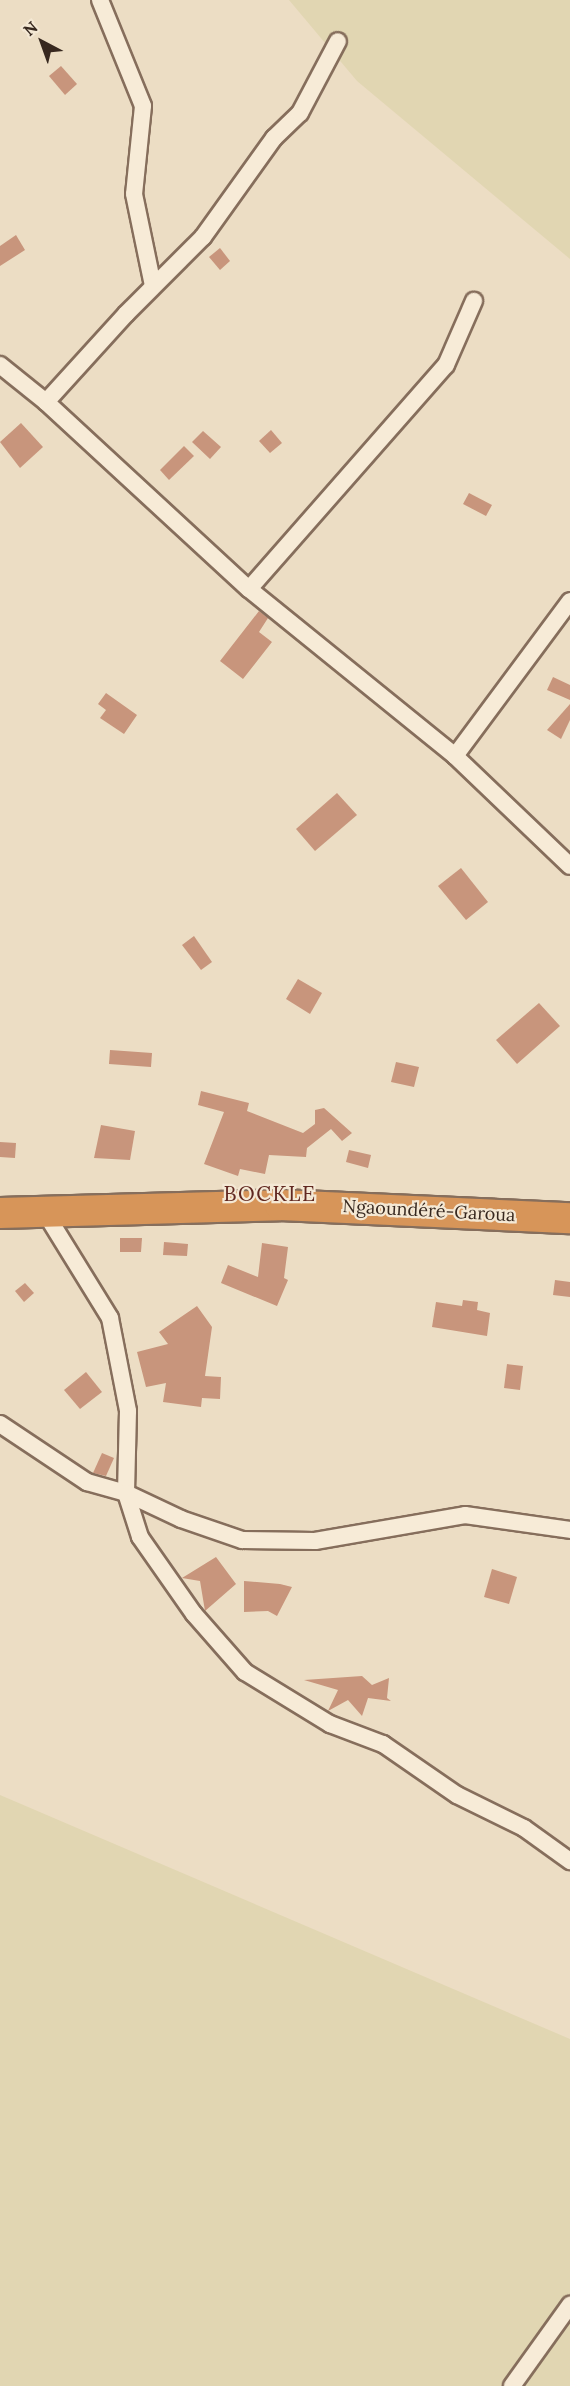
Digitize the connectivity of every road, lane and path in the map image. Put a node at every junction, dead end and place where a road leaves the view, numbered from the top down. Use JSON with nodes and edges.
{"nodes":[{"id":1,"x":100,"y":0,"type":"edge"},
{"id":2,"x":338,"y":41,"type":"dead end"},
{"id":3,"x":153,"y":286,"type":"junction"},
{"id":4,"x":474,"y":301,"type":"dead end"},
{"id":5,"x":0,"y":365,"type":"edge"},
{"id":6,"x":46,"y":402,"type":"junction"},
{"id":7,"x":249,"y":589,"type":"junction"},
{"id":8,"x":570,"y":602,"type":"edge"},
{"id":9,"x":455,"y":756,"type":"junction"},
{"id":10,"x":570,"y":866,"type":"edge"},
{"id":11,"x":44,"y":1211,"type":"junction"},
{"id":12,"x":0,"y":1213,"type":"edge"},
{"id":13,"x":570,"y":1218,"type":"edge"},
{"id":14,"x":0,"y":1424,"type":"edge"},
{"id":15,"x":126,"y":1493,"type":"junction"},
{"id":16,"x":570,"y":1530,"type":"edge"},
{"id":17,"x":570,"y":1861,"type":"edge"},
{"id":18,"x":570,"y":2305,"type":"edge"},
{"id":19,"x":512,"y":2386,"type":"edge"}],
"edges":[{"from":1,"to":3,"type":"street"},
{"from":2,"to":3,"type":"street"},
{"from":3,"to":6,"type":"street"},
{"from":4,"to":7,"type":"street"},
{"from":5,"to":6,"type":"street"},
{"from":6,"to":7,"type":"street"},
{"from":7,"to":9,"type":"street"},
{"from":8,"to":9,"type":"street"},
{"from":9,"to":10,"type":"street"},
{"from":11,"to":12,"type":"highway","name":"Ngaoundéré-Garoua"},
{"from":11,"to":13,"type":"highway","name":"Ngaoundéré-Garoua"},
{"from":11,"to":15,"type":"street"},
{"from":14,"to":15,"type":"street"},
{"from":15,"to":16,"type":"street"},
{"from":15,"to":17,"type":"street"},
{"from":18,"to":19,"type":"street"}]}
